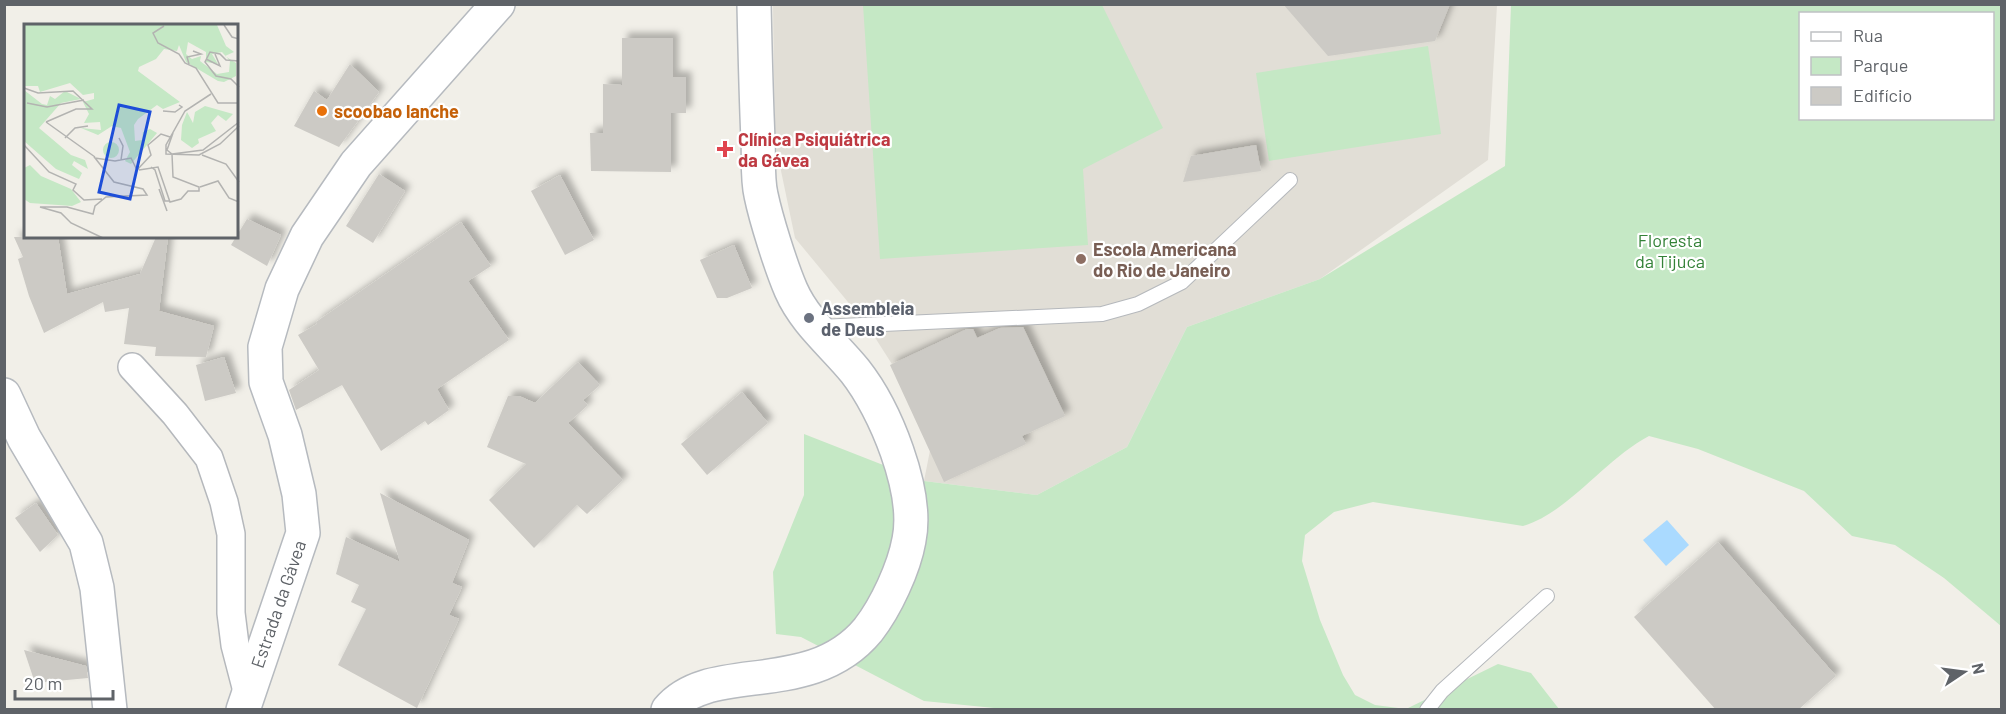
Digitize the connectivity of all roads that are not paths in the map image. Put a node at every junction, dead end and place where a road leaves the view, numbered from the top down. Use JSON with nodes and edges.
{"nodes":[{"id":1,"x":498,"y":4,"type":"edge"},
{"id":2,"x":754,"y":4,"type":"edge"},
{"id":3,"x":1290,"y":180,"type":"dead end"},
{"id":4,"x":814,"y":327,"type":"junction"},
{"id":5,"x":132,"y":368,"type":"dead end"},
{"id":6,"x":4,"y":395,"type":"edge"},
{"id":7,"x":1546,"y":596,"type":"dead end"},
{"id":8,"x":245,"y":700,"type":"edge"},
{"id":9,"x":110,"y":710,"type":"edge"},
{"id":10,"x":668,"y":710,"type":"edge"},
{"id":11,"x":1427,"y":710,"type":"edge"}],
"edges":[{"from":1,"to":8,"type":"street","name":"Estrada da Gávea"},
{"from":2,"to":4,"type":"street"},
{"from":3,"to":4,"type":"lane"},
{"from":4,"to":10,"type":"street"},
{"from":5,"to":8,"type":"street"},
{"from":6,"to":9,"type":"street"},
{"from":7,"to":11,"type":"lane"}]}
